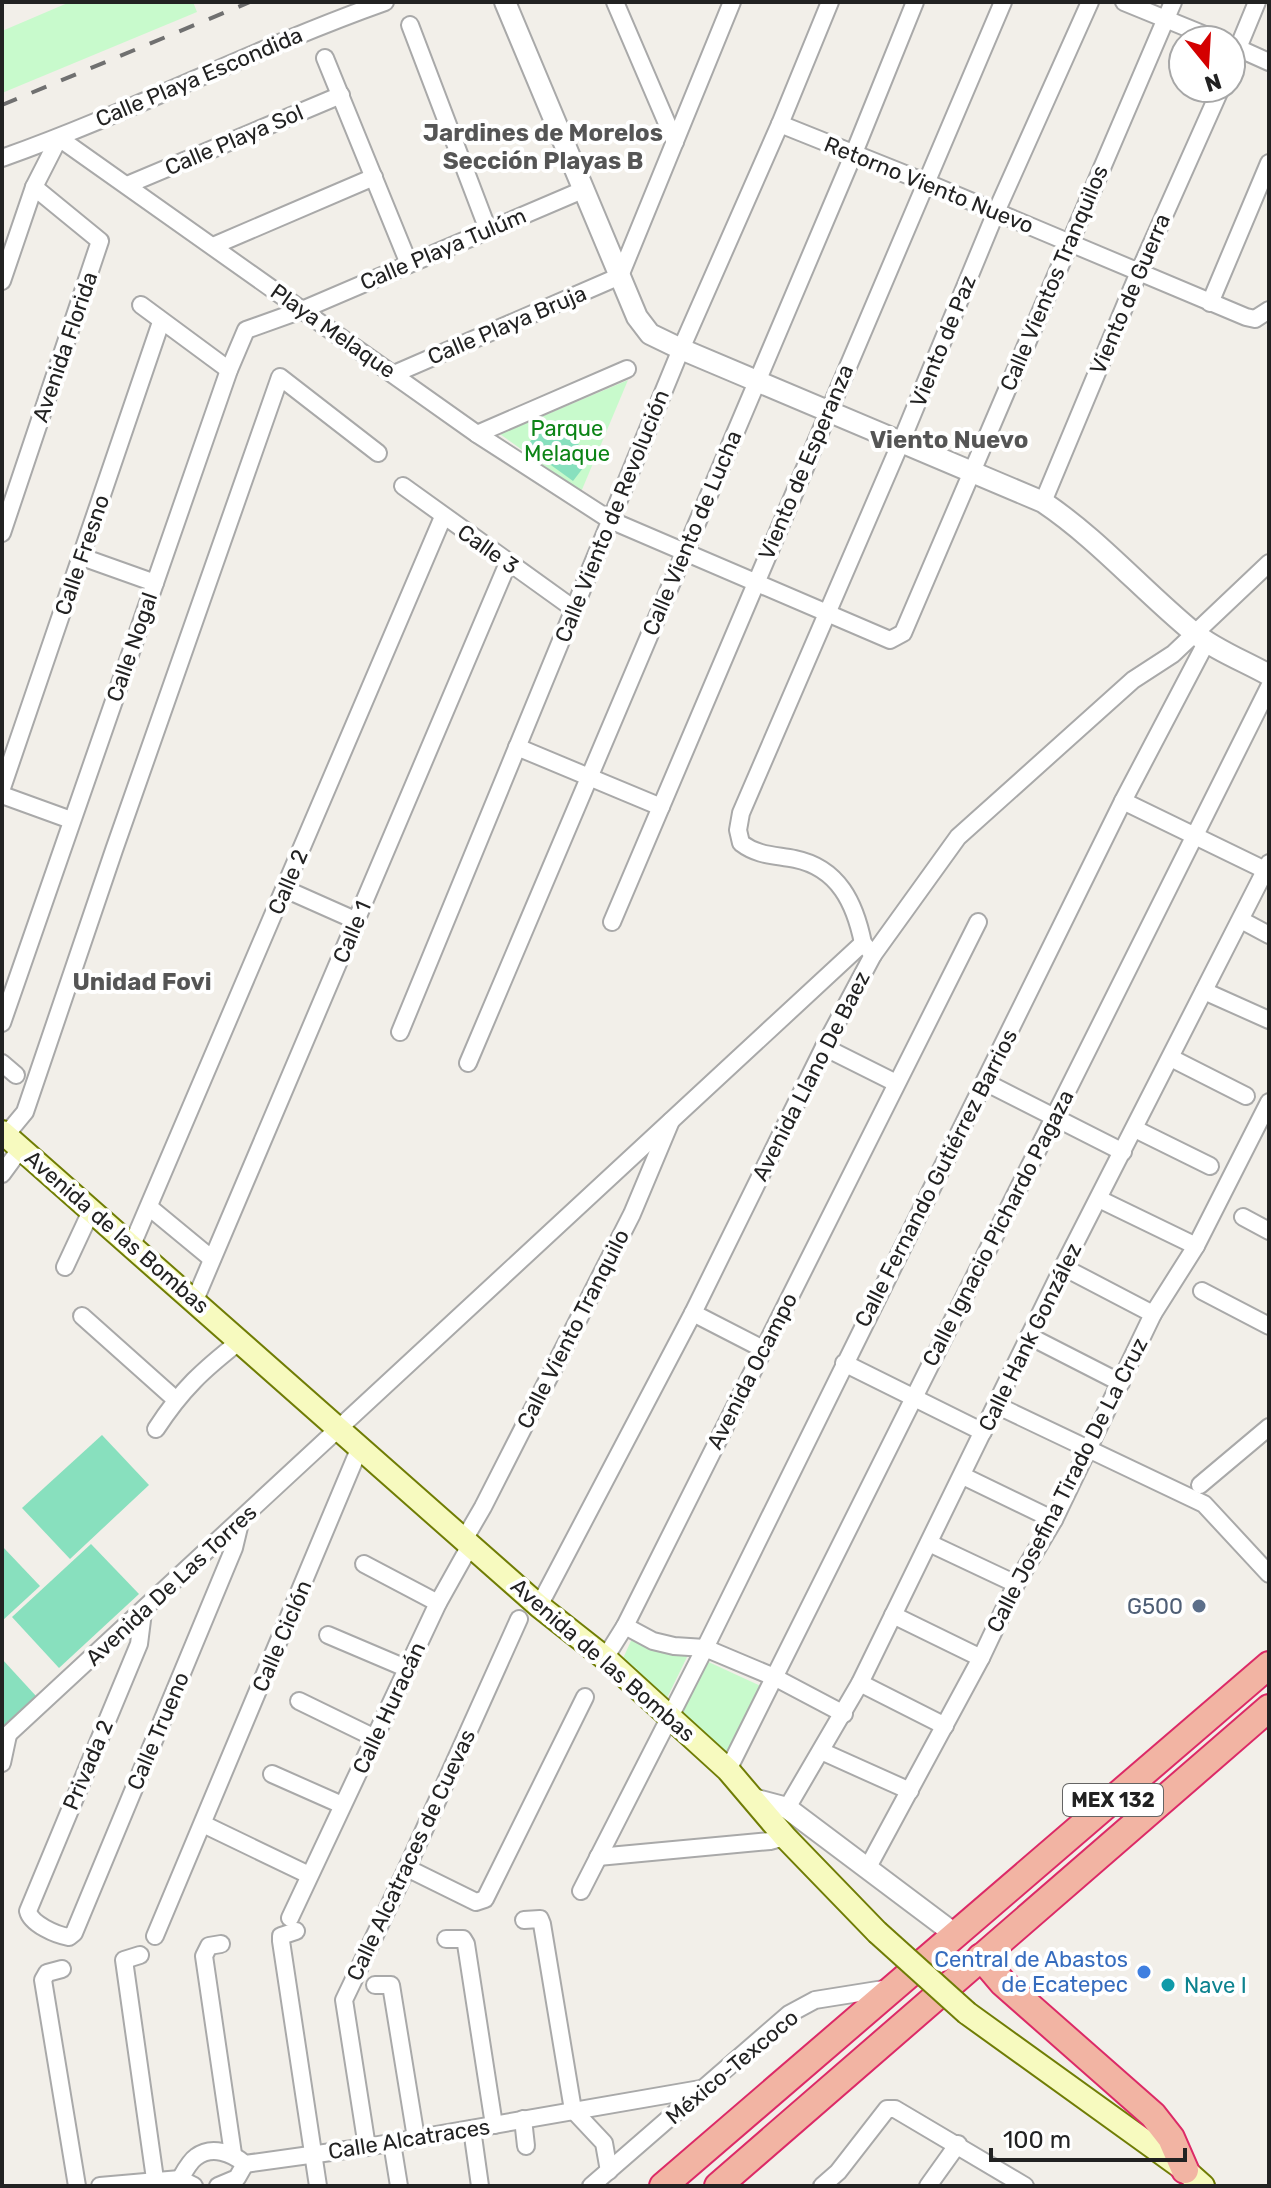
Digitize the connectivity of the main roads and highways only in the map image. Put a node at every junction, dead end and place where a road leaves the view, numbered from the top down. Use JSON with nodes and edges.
{"nodes":[{"id":1,"x":10,"y":1138,"type":"edge"},
{"id":2,"x":1269,"y":1665,"type":"edge"},
{"id":3,"x":1269,"y":1708,"type":"edge"},
{"id":4,"x":981,"y":1957,"type":"junction"},
{"id":5,"x":1194,"y":2178,"type":"edge"},
{"id":6,"x":663,"y":2186,"type":"edge"},
{"id":7,"x":718,"y":2186,"type":"edge"}],
"edges":[{"from":1,"to":5,"type":"main road","name":"Avenida de las Bombas","bridge":true},
{"from":2,"to":6,"type":"highway","number":"MEX 132"},
{"from":3,"to":4,"type":"highway","number":"MEX 132"},
{"from":4,"to":5,"type":"highway"},
{"from":4,"to":7,"type":"highway","number":"MEX 132"}]}
